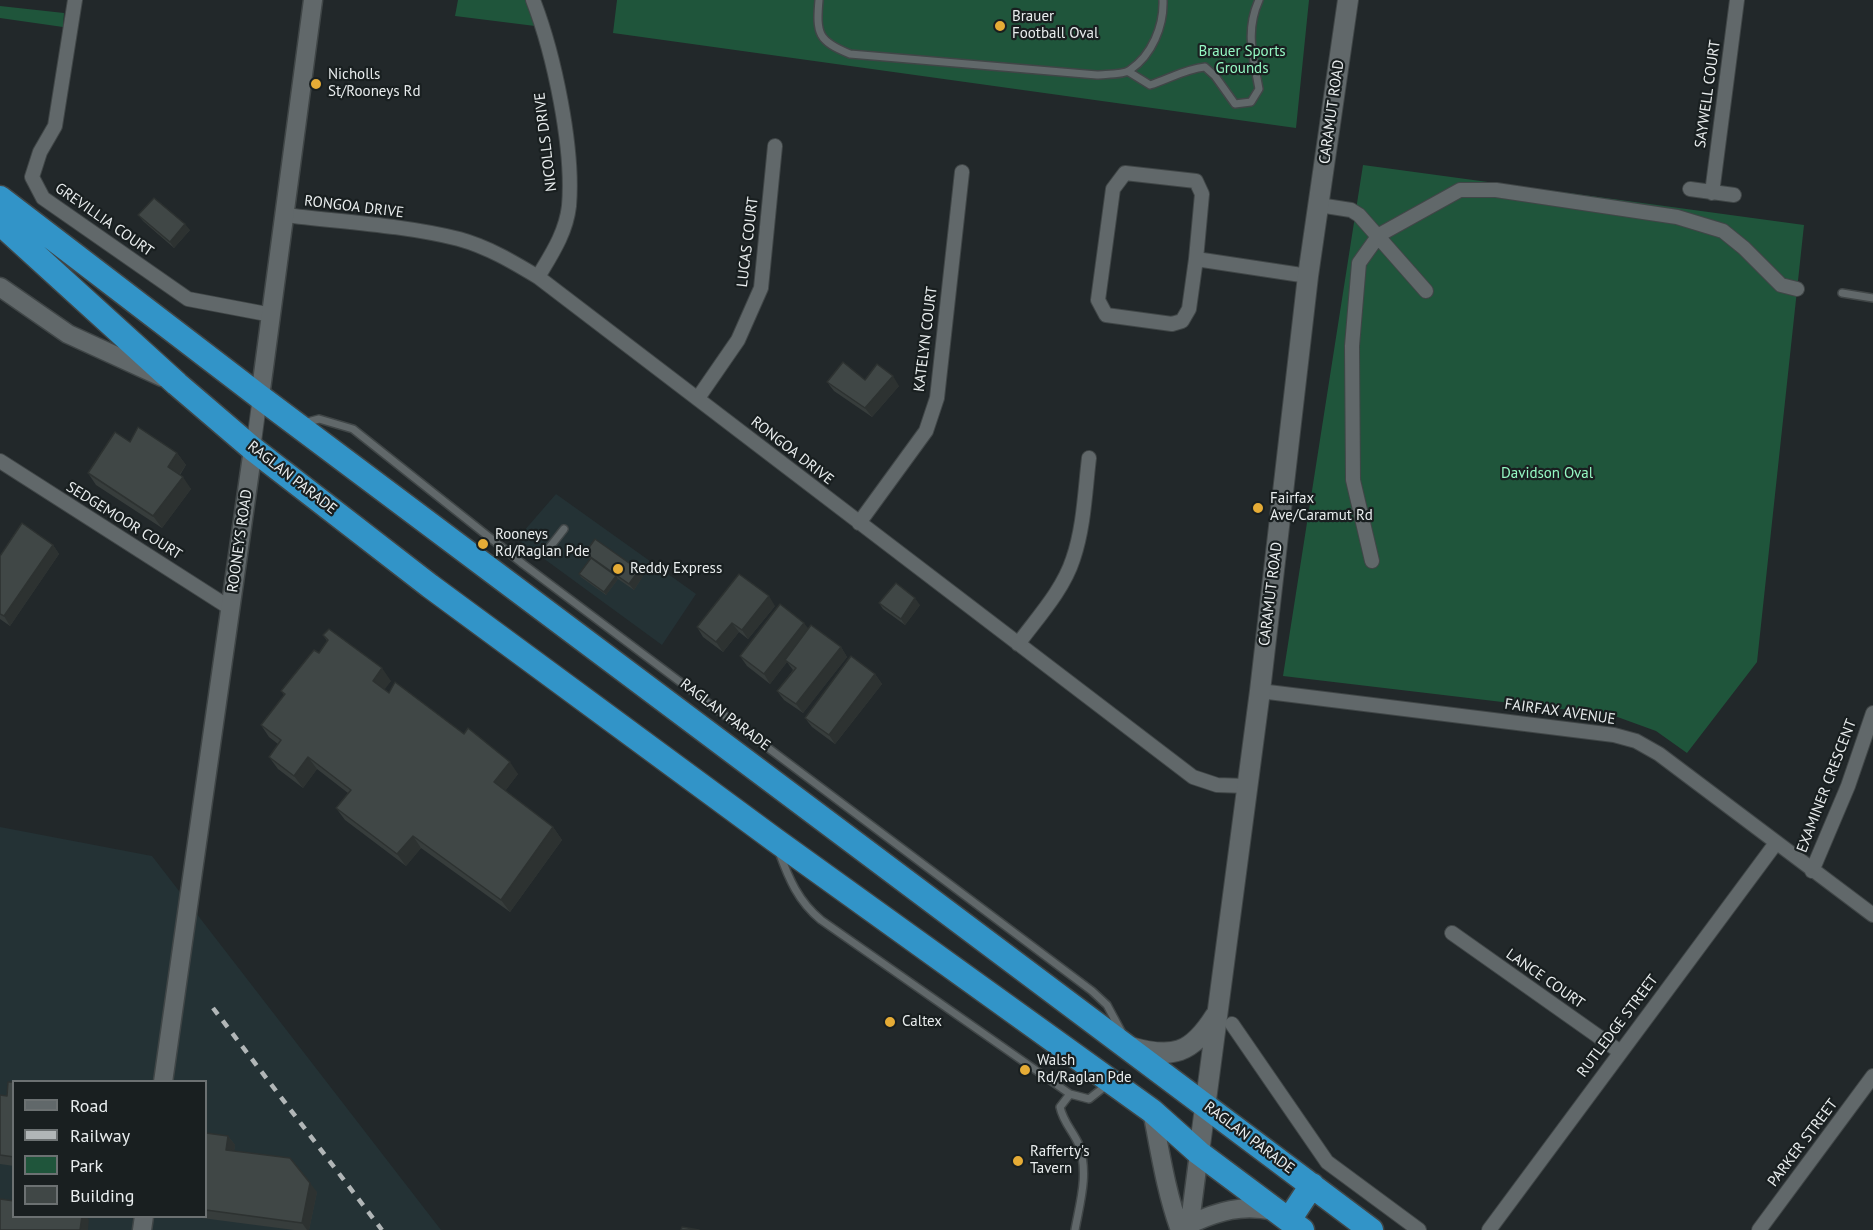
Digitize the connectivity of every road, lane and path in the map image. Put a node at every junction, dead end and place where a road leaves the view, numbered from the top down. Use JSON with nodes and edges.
{"nodes":[{"id":1,"x":75,"y":0,"type":"edge"},
{"id":2,"x":313,"y":0,"type":"edge"},
{"id":3,"x":533,"y":0,"type":"edge"},
{"id":4,"x":819,"y":0,"type":"edge"},
{"id":5,"x":1162,"y":0,"type":"edge"},
{"id":6,"x":1259,"y":0,"type":"edge"},
{"id":7,"x":1348,"y":0,"type":"edge"},
{"id":8,"x":1737,"y":0,"type":"edge"},
{"id":9,"x":1129,"y":72,"type":"junction"},
{"id":10,"x":775,"y":146,"type":"dead end"},
{"id":11,"x":962,"y":172,"type":"dead end"},
{"id":12,"x":1690,"y":189,"type":"dead end"},
{"id":13,"x":1712,"y":193,"type":"junction"},
{"id":14,"x":1734,"y":195,"type":"dead end"},
{"id":15,"x":0,"y":198,"type":"edge"},
{"id":16,"x":1319,"y":205,"type":"junction"},
{"id":17,"x":285,"y":215,"type":"junction"},
{"id":18,"x":0,"y":223,"type":"edge"},
{"id":19,"x":1379,"y":235,"type":"junction"},
{"id":20,"x":1196,"y":259,"type":"junction"},
{"id":21,"x":1308,"y":276,"type":"junction"},
{"id":22,"x":538,"y":277,"type":"junction"},
{"id":23,"x":0,"y":287,"type":"edge"},
{"id":24,"x":1797,"y":290,"type":"dead end"},
{"id":25,"x":1426,"y":291,"type":"dead end"},
{"id":26,"x":1842,"y":293,"type":"dead end"},
{"id":27,"x":1873,"y":298,"type":"edge"},
{"id":28,"x":272,"y":315,"type":"junction"},
{"id":29,"x":177,"y":384,"type":"junction"},
{"id":30,"x":260,"y":397,"type":"junction"},
{"id":31,"x":698,"y":398,"type":"junction"},
{"id":32,"x":253,"y":449,"type":"junction"},
{"id":33,"x":1089,"y":458,"type":"dead end"},
{"id":34,"x":0,"y":461,"type":"edge"},
{"id":35,"x":859,"y":523,"type":"junction"},
{"id":36,"x":564,"y":529,"type":"dead end"},
{"id":37,"x":546,"y":552,"type":"dead end"},
{"id":38,"x":1372,"y":561,"type":"dead end"},
{"id":39,"x":230,"y":608,"type":"junction"},
{"id":40,"x":1018,"y":644,"type":"junction"},
{"id":41,"x":1260,"y":690,"type":"junction"},
{"id":42,"x":1873,"y":713,"type":"edge"},
{"id":43,"x":1246,"y":786,"type":"junction"},
{"id":44,"x":775,"y":840,"type":"junction"},
{"id":45,"x":1776,"y":843,"type":"junction"},
{"id":46,"x":1812,"y":871,"type":"junction"},
{"id":47,"x":1873,"y":915,"type":"edge"},
{"id":48,"x":1452,"y":933,"type":"dead end"},
{"id":49,"x":1225,"y":1017,"type":"junction"},
{"id":50,"x":1127,"y":1046,"type":"junction"},
{"id":51,"x":1620,"y":1051,"type":"junction"},
{"id":52,"x":1873,"y":1076,"type":"edge"},
{"id":53,"x":163,"y":1080,"type":"edge"},
{"id":54,"x":1110,"y":1082,"type":"junction"},
{"id":55,"x":1070,"y":1094,"type":"junction"},
{"id":56,"x":1206,"y":1106,"type":"junction"},
{"id":57,"x":1152,"y":1111,"type":"junction"},
{"id":58,"x":1199,"y":1153,"type":"junction"},
{"id":59,"x":1328,"y":1162,"type":"junction"},
{"id":60,"x":1312,"y":1185,"type":"junction"},
{"id":61,"x":1289,"y":1220,"type":"edge"},
{"id":62,"x":1186,"y":1228,"type":"edge"},
{"id":63,"x":1076,"y":1230,"type":"edge"},
{"id":64,"x":1371,"y":1230,"type":"edge"},
{"id":65,"x":1419,"y":1230,"type":"edge"},
{"id":66,"x":1488,"y":1230,"type":"edge"},
{"id":67,"x":1759,"y":1230,"type":"edge"}],
"edges":[{"from":1,"to":28,"type":"street","name":"GREVILLIA COURT"},
{"from":2,"to":17,"type":"street","name":"ROONEYS ROAD"},
{"from":3,"to":22,"type":"street","name":"NICOLLS DRIVE"},
{"from":4,"to":9,"type":"lane"},
{"from":5,"to":9,"type":"lane"},
{"from":6,"to":9,"type":"lane"},
{"from":7,"to":16,"type":"main road","name":"CARAMUT ROAD"},
{"from":8,"to":13,"type":"street","name":"SAYWELL COURT"},
{"from":10,"to":31,"type":"street","name":"LUCAS COURT"},
{"from":11,"to":35,"type":"street","name":"KATELYN COURT"},
{"from":12,"to":13,"type":"street"},
{"from":13,"to":14,"type":"street"},
{"from":15,"to":30,"type":"highway","name":"RAGLAN PARADE"},
{"from":16,"to":19,"type":"street"},
{"from":16,"to":21,"type":"main road","name":"CARAMUT ROAD"},
{"from":17,"to":22,"type":"street","name":"RONGOA DRIVE"},
{"from":17,"to":28,"type":"street","name":"ROONEYS ROAD"},
{"from":18,"to":29,"type":"highway","name":"RAGLAN PARADE"},
{"from":19,"to":24,"type":"street"},
{"from":19,"to":25,"type":"street"},
{"from":19,"to":38,"type":"street"},
{"from":20,"to":20,"type":"street"},
{"from":20,"to":21,"type":"street"},
{"from":21,"to":41,"type":"main road","name":"CARAMUT ROAD"},
{"from":22,"to":31,"type":"street","name":"RONGOA DRIVE"},
{"from":23,"to":29,"type":"street"},
{"from":26,"to":27,"type":"lane"},
{"from":28,"to":30,"type":"street","name":"ROONEYS ROAD"},
{"from":29,"to":32,"type":"highway","name":"RAGLAN PARADE"},
{"from":30,"to":32,"type":"street","name":"ROONEYS ROAD"},
{"from":30,"to":50,"type":"highway","name":"RAGLAN PARADE"},
{"from":31,"to":35,"type":"street","name":"RONGOA DRIVE"},
{"from":32,"to":39,"type":"street","name":"ROONEYS ROAD"},
{"from":32,"to":44,"type":"highway","name":"RAGLAN PARADE"},
{"from":33,"to":40,"type":"street"},
{"from":34,"to":39,"type":"street","name":"SEDGEMOOR COURT"},
{"from":35,"to":40,"type":"street","name":"RONGOA DRIVE"},
{"from":36,"to":37,"type":"lane"},
{"from":39,"to":53,"type":"street","name":"ROONEYS ROAD"},
{"from":40,"to":43,"type":"street","name":"RONGOA DRIVE"},
{"from":41,"to":43,"type":"main road","name":"CARAMUT ROAD"},
{"from":41,"to":45,"type":"street","name":"FAIRFAX AVENUE"},
{"from":42,"to":46,"type":"street","name":"EXAMINER CRESCENT"},
{"from":43,"to":49,"type":"main road","name":"CARAMUT ROAD"},
{"from":44,"to":54,"type":"highway","name":"RAGLAN PARADE"},
{"from":44,"to":55,"type":"lane"},
{"from":45,"to":46,"type":"street","name":"FAIRFAX AVENUE"},
{"from":45,"to":51,"type":"street","name":"RUTLEDGE STREET"},
{"from":46,"to":47,"type":"street","name":"FAIRFAX AVENUE"},
{"from":48,"to":51,"type":"street","name":"LANCE COURT"},
{"from":49,"to":50,"type":"main road"},
{"from":49,"to":56,"type":"main road","name":"CARAMUT ROAD"},
{"from":49,"to":59,"type":"street"},
{"from":50,"to":56,"type":"highway","name":"RAGLAN PARADE"},
{"from":51,"to":66,"type":"street","name":"RUTLEDGE STREET"},
{"from":52,"to":67,"type":"street","name":"PARKER STREET"},
{"from":54,"to":55,"type":"lane"},
{"from":54,"to":57,"type":"highway","name":"RAGLAN PARADE"},
{"from":55,"to":63,"type":"lane"},
{"from":56,"to":58,"type":"main road","name":"CARAMUT ROAD"},
{"from":56,"to":60,"type":"highway","name":"RAGLAN PARADE"},
{"from":57,"to":58,"type":"highway","name":"RAGLAN PARADE"},
{"from":57,"to":62,"type":"street"},
{"from":58,"to":61,"type":"highway","name":"RAGLAN PARADE"},
{"from":58,"to":62,"type":"street"},
{"from":59,"to":60,"type":"street"},
{"from":59,"to":65,"type":"street"},
{"from":60,"to":61,"type":"highway"},
{"from":60,"to":64,"type":"highway","name":"RAGLAN PARADE"},
{"from":61,"to":62,"type":"street"}]}
